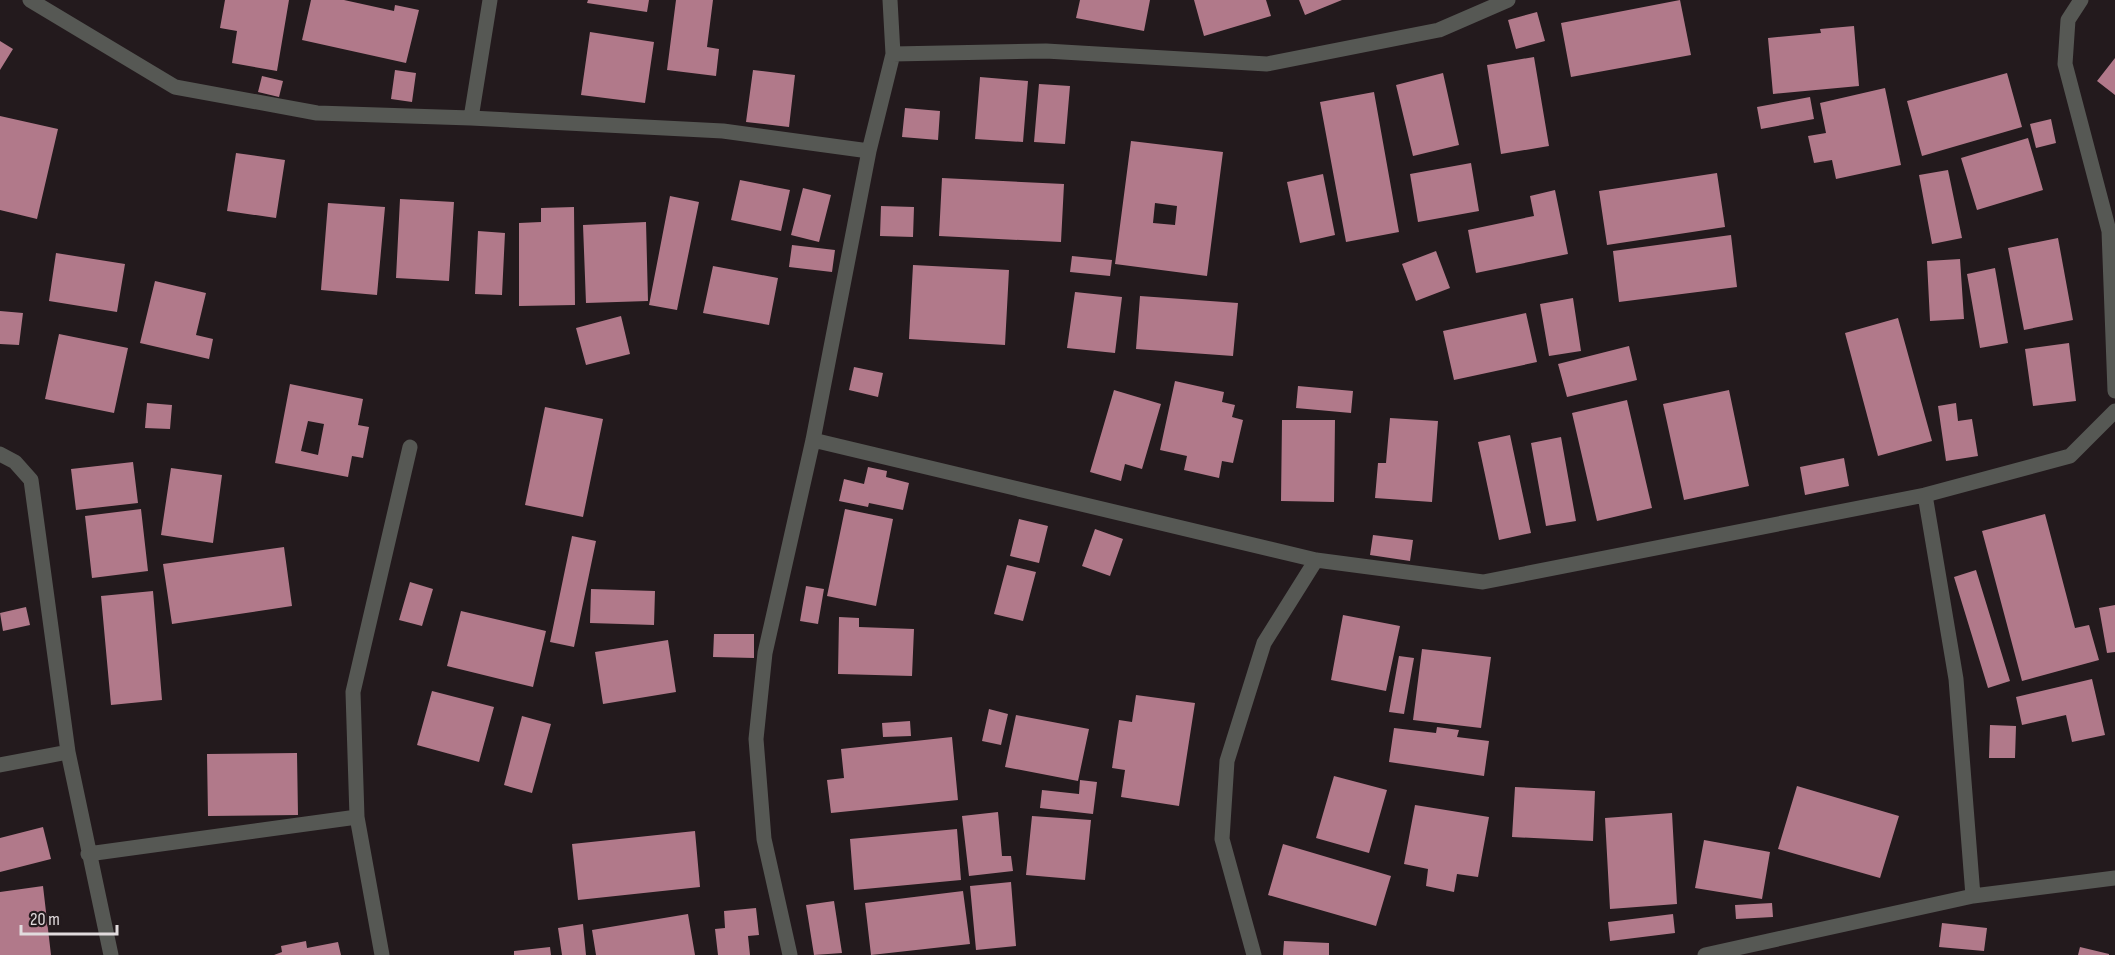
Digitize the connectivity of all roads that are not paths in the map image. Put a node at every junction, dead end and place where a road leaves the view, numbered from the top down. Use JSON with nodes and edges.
{"nodes":[{"id":1,"x":30,"y":0,"type":"edge"},
{"id":2,"x":490,"y":0,"type":"edge"},
{"id":3,"x":890,"y":0,"type":"edge"},
{"id":4,"x":1508,"y":0,"type":"edge"},
{"id":5,"x":2081,"y":0,"type":"edge"},
{"id":6,"x":893,"y":54,"type":"junction"},
{"id":7,"x":471,"y":118,"type":"junction"},
{"id":8,"x":869,"y":151,"type":"junction"},
{"id":9,"x":2115,"y":391,"type":"edge"},
{"id":10,"x":2115,"y":411,"type":"edge"},
{"id":11,"x":813,"y":440,"type":"junction"},
{"id":12,"x":410,"y":447,"type":"dead end"},
{"id":13,"x":0,"y":454,"type":"edge"},
{"id":14,"x":1925,"y":495,"type":"junction"},
{"id":15,"x":1316,"y":560,"type":"junction"},
{"id":16,"x":68,"y":752,"type":"junction"},
{"id":17,"x":0,"y":765,"type":"edge"},
{"id":18,"x":357,"y":817,"type":"junction"},
{"id":19,"x":88,"y":854,"type":"junction"},
{"id":20,"x":2115,"y":878,"type":"edge"},
{"id":21,"x":1973,"y":896,"type":"junction"},
{"id":22,"x":111,"y":955,"type":"edge"},
{"id":23,"x":382,"y":955,"type":"edge"},
{"id":24,"x":790,"y":955,"type":"edge"},
{"id":25,"x":1254,"y":955,"type":"edge"},
{"id":26,"x":1705,"y":955,"type":"edge"}],
"edges":[{"from":1,"to":7,"type":"street"},
{"from":2,"to":7,"type":"street"},
{"from":3,"to":6,"type":"street"},
{"from":4,"to":6,"type":"street"},
{"from":5,"to":9,"type":"street"},
{"from":6,"to":8,"type":"street"},
{"from":7,"to":8,"type":"street"},
{"from":8,"to":11,"type":"street"},
{"from":10,"to":14,"type":"street"},
{"from":11,"to":15,"type":"street"},
{"from":11,"to":24,"type":"street"},
{"from":12,"to":18,"type":"street"},
{"from":13,"to":16,"type":"street"},
{"from":14,"to":15,"type":"street"},
{"from":14,"to":21,"type":"street"},
{"from":15,"to":25,"type":"street"},
{"from":16,"to":17,"type":"street"},
{"from":16,"to":19,"type":"street"},
{"from":18,"to":19,"type":"street"},
{"from":18,"to":23,"type":"street"},
{"from":19,"to":22,"type":"street"},
{"from":20,"to":21,"type":"street"},
{"from":21,"to":26,"type":"street"}]}
